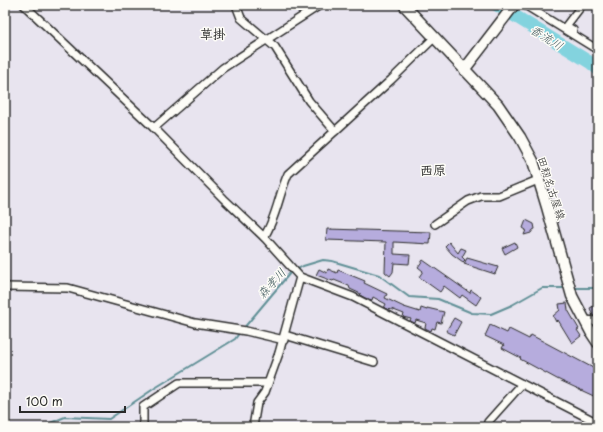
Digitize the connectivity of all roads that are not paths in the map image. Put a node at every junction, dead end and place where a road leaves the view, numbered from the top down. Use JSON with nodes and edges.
{"nodes":[{"id":1,"x":24,"y":5,"type":"edge"},
{"id":2,"x":236,"y":5,"type":"edge"},
{"id":3,"x":320,"y":5,"type":"edge"},
{"id":4,"x":404,"y":5,"type":"edge"},
{"id":5,"x":514,"y":5,"type":"edge"},
{"id":6,"x":525,"y":5,"type":"edge"},
{"id":7,"x":582,"y":5,"type":"edge"},
{"id":8,"x":435,"y":37,"type":"junction"},
{"id":9,"x":268,"y":40,"type":"junction"},
{"id":10,"x":598,"y":44,"type":"edge"},
{"id":11,"x":598,"y":50,"type":"edge"},
{"id":12,"x":464,"y":70,"type":"junction"},
{"id":13,"x":154,"y":128,"type":"junction"},
{"id":14,"x":335,"y":131,"type":"junction"},
{"id":15,"x":538,"y":180,"type":"junction"},
{"id":16,"x":435,"y":224,"type":"dead end"},
{"id":17,"x":264,"y":237,"type":"junction"},
{"id":18,"x":299,"y":275,"type":"junction"},
{"id":19,"x":5,"y":287,"type":"edge"},
{"id":20,"x":584,"y":320,"type":"junction"},
{"id":21,"x":598,"y":321,"type":"edge"},
{"id":22,"x":284,"y":338,"type":"junction"},
{"id":23,"x":598,"y":343,"type":"edge"},
{"id":24,"x":374,"y":362,"type":"dead end"},
{"id":25,"x":268,"y":383,"type":"junction"},
{"id":26,"x":522,"y":384,"type":"junction"},
{"id":27,"x":598,"y":423,"type":"edge"},
{"id":28,"x":143,"y":427,"type":"edge"},
{"id":29,"x":253,"y":427,"type":"edge"},
{"id":30,"x":487,"y":427,"type":"edge"}],
"edges":[{"from":1,"to":13,"type":"street"},
{"from":2,"to":9,"type":"street"},
{"from":3,"to":9,"type":"street"},
{"from":4,"to":8,"type":"main road","name":"田籾名古屋線"},
{"from":5,"to":12,"type":"main road"},
{"from":6,"to":11,"type":"street"},
{"from":7,"to":10,"type":"street"},
{"from":8,"to":12,"type":"main road","name":"田籾名古屋線"},
{"from":8,"to":14,"type":"street"},
{"from":9,"to":13,"type":"street"},
{"from":9,"to":14,"type":"street"},
{"from":12,"to":15,"type":"main road","name":"田籾名古屋線"},
{"from":13,"to":17,"type":"street"},
{"from":14,"to":17,"type":"street"},
{"from":15,"to":16,"type":"street"},
{"from":15,"to":20,"type":"main road","name":"田籾名古屋線"},
{"from":17,"to":18,"type":"street"},
{"from":18,"to":22,"type":"street"},
{"from":18,"to":26,"type":"street"},
{"from":19,"to":22,"type":"street"},
{"from":20,"to":21,"type":"street"},
{"from":20,"to":23,"type":"main road","name":"田籾名古屋線"},
{"from":22,"to":24,"type":"street"},
{"from":22,"to":25,"type":"street"},
{"from":25,"to":28,"type":"street"},
{"from":25,"to":29,"type":"street"},
{"from":26,"to":27,"type":"street"},
{"from":26,"to":30,"type":"street"}]}
